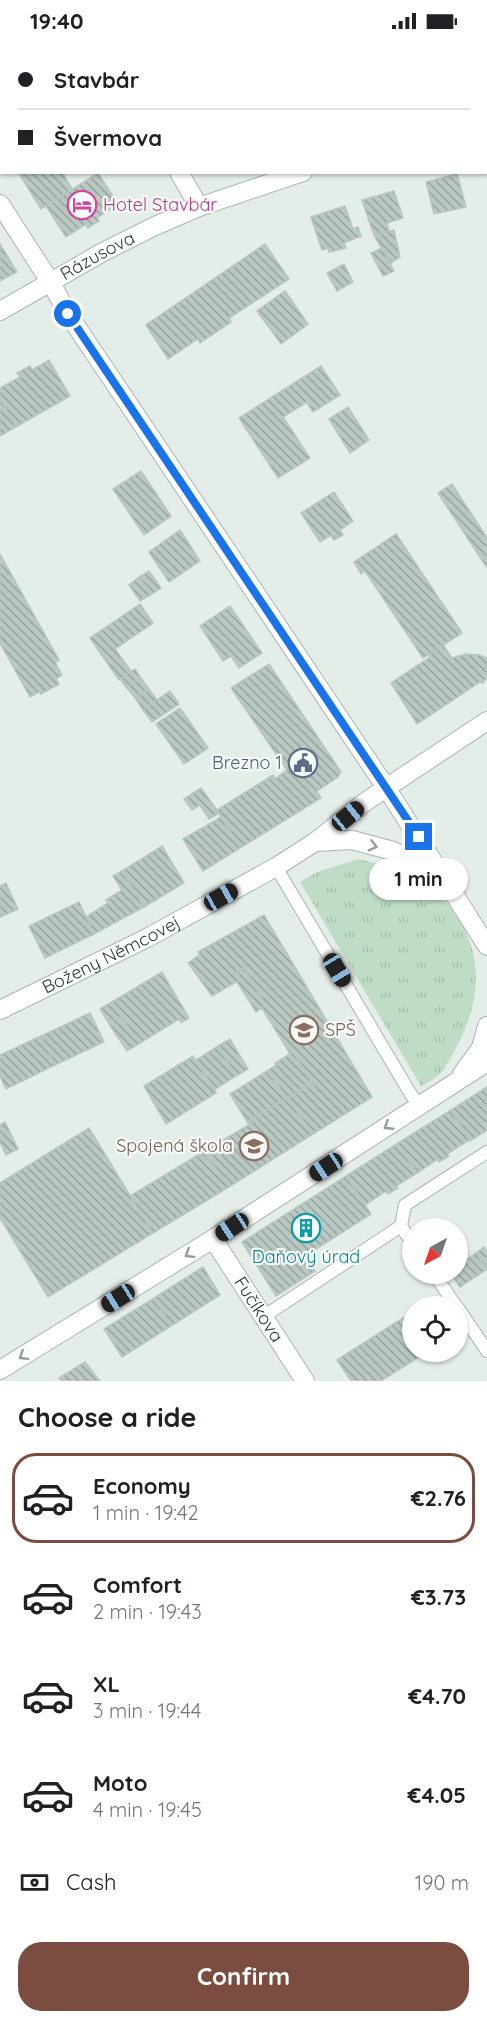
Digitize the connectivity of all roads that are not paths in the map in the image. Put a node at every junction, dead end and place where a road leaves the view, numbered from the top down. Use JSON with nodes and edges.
{"nodes":[{"id":1,"x":180,"y":174,"type":"edge"},
{"id":2,"x":297,"y":174,"type":"edge"},
{"id":3,"x":0,"y":204,"type":"edge"},
{"id":4,"x":199,"y":207,"type":"junction"},
{"id":5,"x":51,"y":283,"type":"junction"},
{"id":6,"x":0,"y":311,"type":"edge"},
{"id":7,"x":487,"y":721,"type":"edge"},
{"id":8,"x":387,"y":789,"type":"junction"},
{"id":9,"x":315,"y":842,"type":"junction"},
{"id":10,"x":276,"y":867,"type":"junction"},
{"id":11,"x":440,"y":870,"type":"junction"},
{"id":12,"x":487,"y":946,"type":"edge"},
{"id":13,"x":0,"y":1010,"type":"edge"},
{"id":14,"x":487,"y":1026,"type":"edge"},
{"id":15,"x":487,"y":1062,"type":"edge"},
{"id":16,"x":454,"y":1085,"type":"junction"},
{"id":17,"x":420,"y":1106,"type":"junction"},
{"id":18,"x":487,"y":1152,"type":"edge"},
{"id":19,"x":401,"y":1226,"type":"joint"},
{"id":20,"x":213,"y":1239,"type":"junction"},
{"id":21,"x":263,"y":1317,"type":"junction"},
{"id":22,"x":468,"y":1323,"type":"edge"},
{"id":23,"x":487,"y":1351,"type":"edge"},
{"id":24,"x":0,"y":1370,"type":"edge"},
{"id":25,"x":305,"y":1381,"type":"edge"}],
"edges":[{"from":1,"to":4,"type":"street"},
{"from":2,"to":4,"type":"street","name":"Rázusova"},
{"from":3,"to":5,"type":"street"},
{"from":4,"to":5,"type":"street","name":"Rázusova"},
{"from":5,"to":6,"type":"street","name":"Rázusova"},
{"from":5,"to":8,"type":"street"},
{"from":7,"to":8,"type":"street","name":"Boženy Němcovej"},
{"from":8,"to":9,"type":"street","name":"Boženy Němcovej"},
{"from":8,"to":11,"type":"street"},
{"from":9,"to":10,"type":"street","name":"Boženy Němcovej"},
{"from":9,"to":11,"type":"street","name":"Boženy Němcovej","one_way":true},
{"from":10,"to":13,"type":"street","name":"Boženy Němcovej"},
{"from":10,"to":17,"type":"lane"},
{"from":11,"to":12,"type":"street"},
{"from":14,"to":16,"type":"street"},
{"from":15,"to":16,"type":"street"},
{"from":16,"to":17,"type":"street"},
{"from":17,"to":20,"type":"street","one_way":true},
{"from":18,"to":19,"type":"lane"},
{"from":19,"to":21,"type":"lane"},
{"from":20,"to":21,"type":"street","name":"Fučíkova"},
{"from":20,"to":24,"type":"street","one_way":true},
{"from":21,"to":25,"type":"street","name":"Fučíkova"},
{"from":22,"to":23,"type":"lane"}]}
